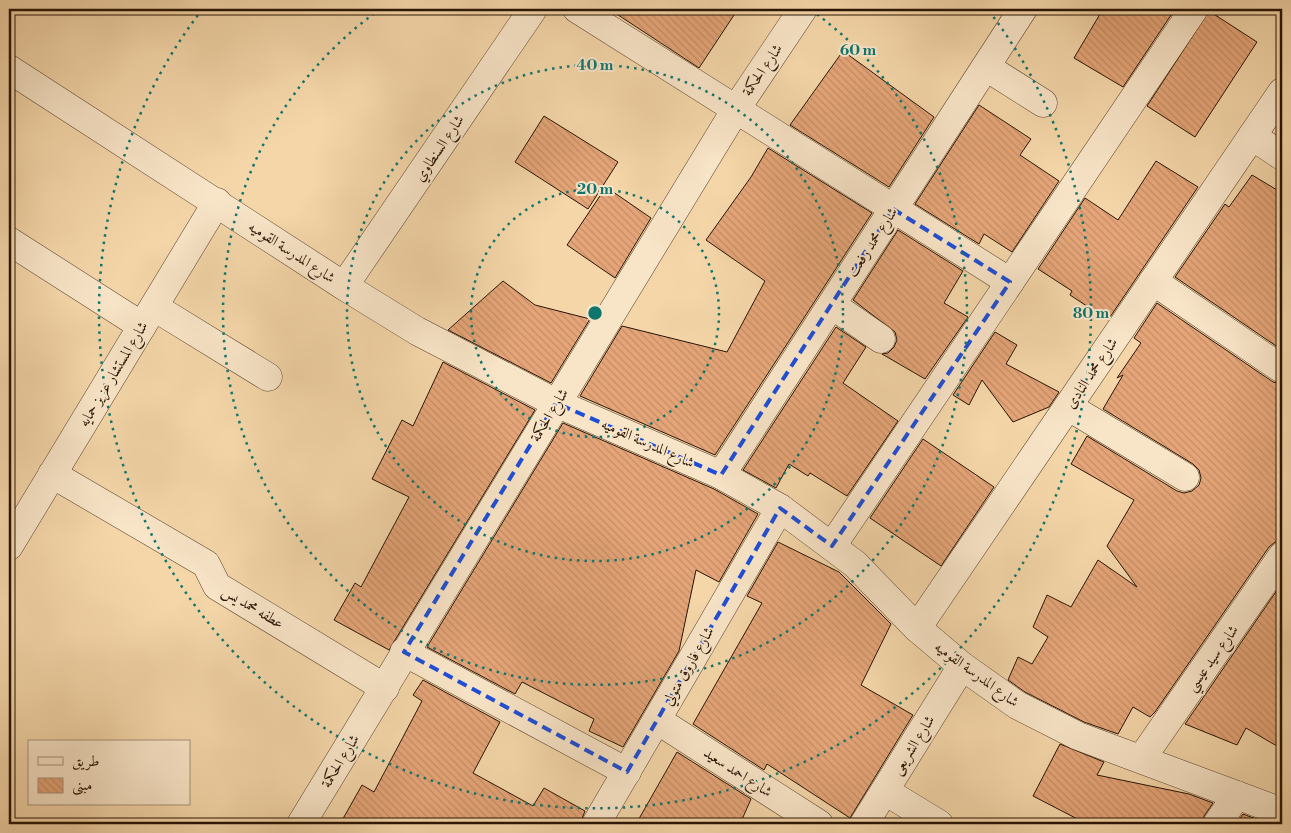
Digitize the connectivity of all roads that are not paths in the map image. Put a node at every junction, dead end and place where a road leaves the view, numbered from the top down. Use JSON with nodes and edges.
{"nodes":[{"id":1,"x":533,"y":9,"type":"edge"},
{"id":2,"x":577,"y":9,"type":"edge"},
{"id":3,"x":803,"y":9,"type":"edge"},
{"id":4,"x":1023,"y":9,"type":"edge"},
{"id":5,"x":1194,"y":9,"type":"edge"},
{"id":6,"x":986,"y":67,"type":"junction"},
{"id":7,"x":9,"y":69,"type":"edge"},
{"id":8,"x":1282,"y":92,"type":"edge"},
{"id":9,"x":1043,"y":103,"type":"dead end"},
{"id":10,"x":736,"y":109,"type":"junction"},
{"id":11,"x":1252,"y":136,"type":"junction"},
{"id":12,"x":1282,"y":156,"type":"edge"},
{"id":13,"x":217,"y":202,"type":"junction"},
{"id":14,"x":893,"y":209,"type":"junction"},
{"id":15,"x":9,"y":241,"type":"edge"},
{"id":16,"x":1153,"y":281,"type":"junction"},
{"id":17,"x":1010,"y":282,"type":"junction"},
{"id":18,"x":344,"y":286,"type":"junction"},
{"id":19,"x":832,"y":305,"type":"junction"},
{"id":20,"x":148,"y":316,"type":"junction"},
{"id":21,"x":881,"y":339,"type":"dead end"},
{"id":22,"x":1282,"y":368,"type":"edge"},
{"id":23,"x":268,"y":377,"type":"dead end"},
{"id":24,"x":556,"y":403,"type":"junction"},
{"id":25,"x":1069,"y":406,"type":"junction"},
{"id":26,"x":52,"y":474,"type":"junction"},
{"id":27,"x":721,"y":475,"type":"junction"},
{"id":28,"x":1185,"y":477,"type":"dead end"},
{"id":29,"x":780,"y":508,"type":"junction"},
{"id":30,"x":9,"y":546,"type":"edge"},
{"id":31,"x":832,"y":546,"type":"junction"},
{"id":32,"x":1282,"y":556,"type":"edge"},
{"id":33,"x":917,"y":628,"type":"junction"},
{"id":34,"x":404,"y":652,"type":"junction"},
{"id":35,"x":962,"y":666,"type":"junction"},
{"id":36,"x":385,"y":688,"type":"junction"},
{"id":37,"x":657,"y":720,"type":"junction"},
{"id":38,"x":1142,"y":758,"type":"junction"},
{"id":39,"x":627,"y":772,"type":"junction"},
{"id":40,"x":885,"y":791,"type":"junction"},
{"id":41,"x":1237,"y":795,"type":"junction"},
{"id":42,"x":1282,"y":812,"type":"edge"},
{"id":43,"x":301,"y":824,"type":"edge"},
{"id":44,"x":596,"y":824,"type":"edge"},
{"id":45,"x":819,"y":824,"type":"edge"},
{"id":46,"x":864,"y":824,"type":"edge"},
{"id":47,"x":938,"y":824,"type":"edge"},
{"id":48,"x":1217,"y":824,"type":"edge"}],
"edges":[{"from":1,"to":18,"type":"street","name":"شارع السنطاوي"},
{"from":2,"to":10,"type":"street"},
{"from":3,"to":10,"type":"street","name":"شارع الحكمة"},
{"from":4,"to":6,"type":"street","name":"شارع محمد رفعت"},
{"from":5,"to":17,"type":"street"},
{"from":6,"to":9,"type":"street"},
{"from":6,"to":14,"type":"street","name":"شارع محمد رفعت"},
{"from":7,"to":13,"type":"street","name":"شارع المدرسة القوميه"},
{"from":8,"to":11,"type":"street","name":"شارع محمد النادى"},
{"from":10,"to":14,"type":"street"},
{"from":10,"to":24,"type":"street","name":"شارع الحكمة"},
{"from":11,"to":12,"type":"street"},
{"from":11,"to":16,"type":"street","name":"شارع محمد النادى"},
{"from":13,"to":18,"type":"street","name":"شارع المدرسة القوميه"},
{"from":13,"to":20,"type":"street","name":"شارع المستشار عزيز حمايه"},
{"from":14,"to":17,"type":"street"},
{"from":14,"to":19,"type":"street","name":"شارع محمد رفعت"},
{"from":15,"to":20,"type":"street"},
{"from":16,"to":22,"type":"street"},
{"from":16,"to":25,"type":"street","name":"شارع محمد النادى"},
{"from":17,"to":31,"type":"street"},
{"from":18,"to":24,"type":"street","name":"شارع المدرسة القوميه"},
{"from":19,"to":21,"type":"street"},
{"from":19,"to":27,"type":"street","name":"شارع محمد رفعت"},
{"from":20,"to":23,"type":"street"},
{"from":20,"to":26,"type":"street","name":"شارع المستشار عزيز حمايه"},
{"from":24,"to":27,"type":"street","name":"شارع المدرسة القوميه"},
{"from":24,"to":34,"type":"street","name":"شارع الحكمة"},
{"from":25,"to":28,"type":"street"},
{"from":25,"to":33,"type":"street","name":"شارع محمد النادى"},
{"from":26,"to":30,"type":"street","name":"شارع المستشار عزيز حمايه"},
{"from":26,"to":36,"type":"street","name":"عطفه محمد يس"},
{"from":27,"to":29,"type":"street","name":"شارع المدرسة القوميه"},
{"from":29,"to":31,"type":"street","name":"شارع المدرسة القوميه"},
{"from":29,"to":37,"type":"street","name":"شارع فاروق متولي"},
{"from":31,"to":33,"type":"street","name":"شارع المدرسة القوميه"},
{"from":32,"to":38,"type":"street","name":"شارع سيد عيسي"},
{"from":33,"to":35,"type":"street","name":"شارع المدرسة القوميه"},
{"from":34,"to":36,"type":"street","name":"شارع الحكمة"},
{"from":34,"to":39,"type":"street"},
{"from":35,"to":38,"type":"street","name":"شارع المدرسة القوميه"},
{"from":35,"to":40,"type":"street","name":"شارع الشريعى"},
{"from":36,"to":43,"type":"street","name":"شارع الحكمة"},
{"from":37,"to":39,"type":"street","name":"شارع فاروق متولي"},
{"from":37,"to":45,"type":"street","name":"شارع احمد سعيد"},
{"from":38,"to":41,"type":"street","name":"شارع المدرسة القوميه"},
{"from":39,"to":44,"type":"street","name":"شارع فاروق متولي"},
{"from":40,"to":46,"type":"street","name":"شارع الشريعى"},
{"from":40,"to":47,"type":"street"},
{"from":41,"to":42,"type":"street","name":"شارع المدرسة القوميه"},
{"from":41,"to":48,"type":"street"}]}
